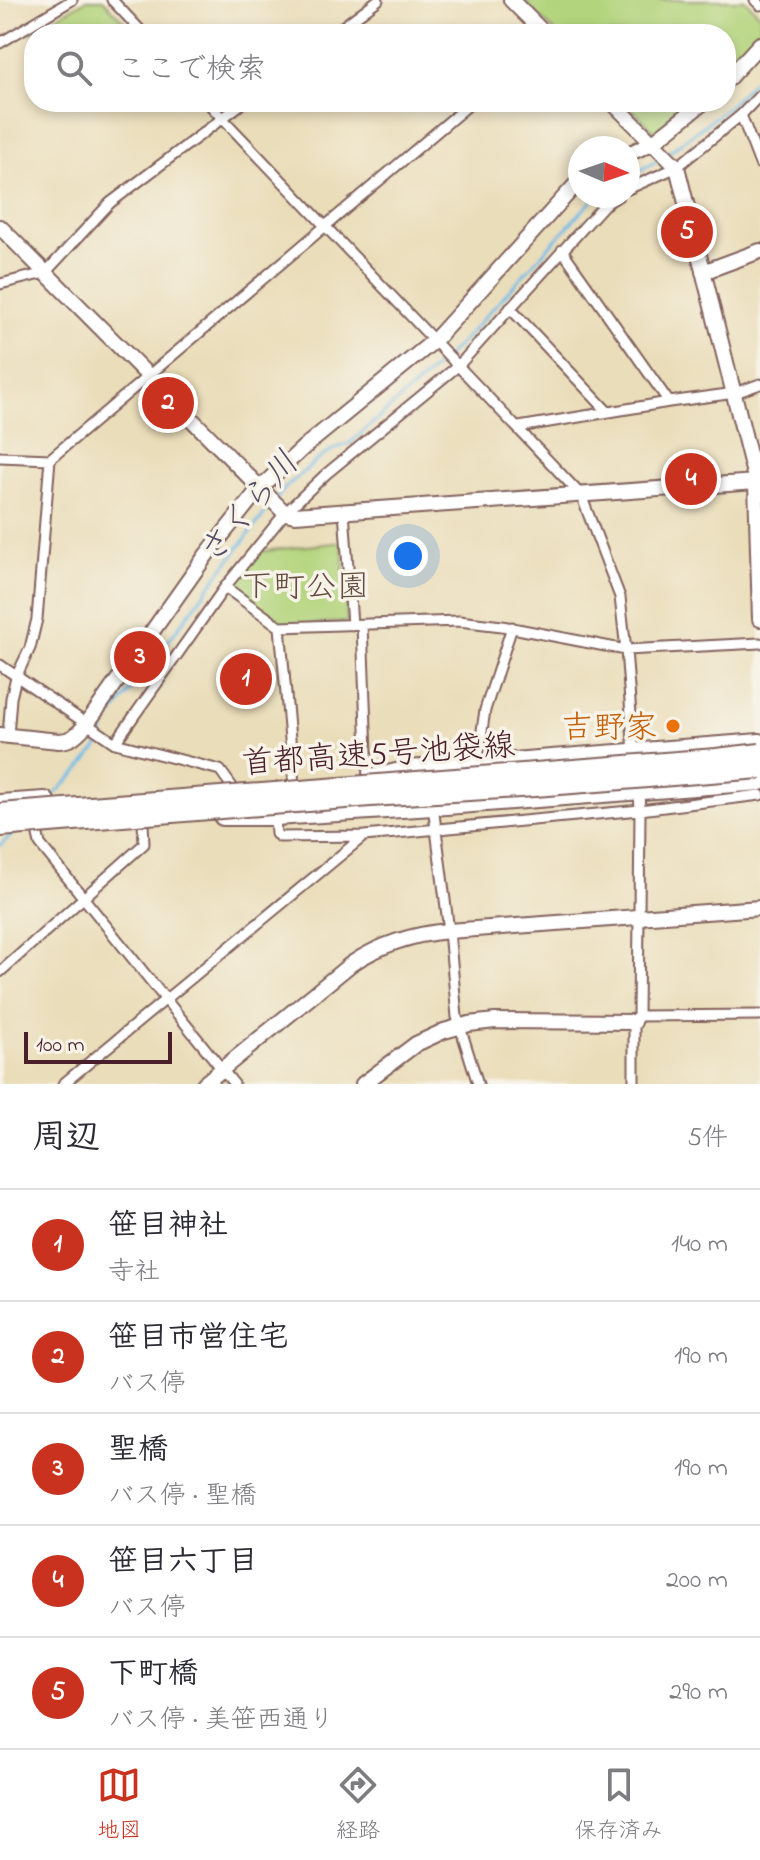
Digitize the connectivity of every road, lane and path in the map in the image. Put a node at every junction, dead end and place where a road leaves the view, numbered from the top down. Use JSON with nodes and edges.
{"nodes":[{"id":1,"x":72,"y":0,"type":"edge"},
{"id":2,"x":112,"y":0,"type":"edge"},
{"id":3,"x":378,"y":0,"type":"edge"},
{"id":4,"x":511,"y":0,"type":"edge"},
{"id":5,"x":755,"y":0,"type":"edge"},
{"id":6,"x":760,"y":5,"type":"edge"},
{"id":7,"x":32,"y":24,"type":"edge"},
{"id":8,"x":135,"y":24,"type":"edge"},
{"id":9,"x":346,"y":24,"type":"edge"},
{"id":10,"x":535,"y":24,"type":"edge"},
{"id":11,"x":24,"y":29,"type":"edge"},
{"id":12,"x":0,"y":43,"type":"edge"},
{"id":13,"x":760,"y":44,"type":"edge"},
{"id":14,"x":736,"y":70,"type":"edge"},
{"id":15,"x":760,"y":95,"type":"edge"},
{"id":16,"x":216,"y":112,"type":"edge"},
{"id":17,"x":232,"y":112,"type":"edge"},
{"id":18,"x":460,"y":112,"type":"edge"},
{"id":19,"x":622,"y":112,"type":"edge"},
{"id":20,"x":692,"y":112,"type":"edge"},
{"id":21,"x":741,"y":115,"type":"junction"},
{"id":22,"x":223,"y":119,"type":"junction"},
{"id":23,"x":654,"y":145,"type":"junction"},
{"id":24,"x":640,"y":150,"type":"edge"},
{"id":25,"x":674,"y":164,"type":"junction"},
{"id":26,"x":760,"y":164,"type":"edge"},
{"id":27,"x":640,"y":182,"type":"edge"},
{"id":28,"x":568,"y":194,"type":"edge"},
{"id":29,"x":601,"y":208,"type":"edge"},
{"id":30,"x":326,"y":226,"type":"junction"},
{"id":31,"x":0,"y":227,"type":"edge"},
{"id":32,"x":562,"y":250,"type":"junction"},
{"id":33,"x":760,"y":251,"type":"edge"},
{"id":34,"x":703,"y":272,"type":"junction"},
{"id":35,"x":45,"y":273,"type":"junction"},
{"id":36,"x":0,"y":284,"type":"edge"},
{"id":37,"x":510,"y":308,"type":"junction"},
{"id":38,"x":439,"y":344,"type":"junction"},
{"id":39,"x":456,"y":362,"type":"junction"},
{"id":40,"x":148,"y":376,"type":"junction"},
{"id":41,"x":760,"y":384,"type":"edge"},
{"id":42,"x":735,"y":393,"type":"junction"},
{"id":43,"x":669,"y":402,"type":"junction"},
{"id":44,"x":608,"y":412,"type":"junction"},
{"id":45,"x":519,"y":427,"type":"junction"},
{"id":46,"x":0,"y":457,"type":"edge"},
{"id":47,"x":50,"y":459,"type":"junction"},
{"id":48,"x":758,"y":482,"type":"edge"},
{"id":49,"x":262,"y":491,"type":"junction"},
{"id":50,"x":581,"y":495,"type":"junction"},
{"id":51,"x":344,"y":511,"type":"junction"},
{"id":52,"x":283,"y":512,"type":"junction"},
{"id":53,"x":225,"y":587,"type":"junction"},
{"id":54,"x":760,"y":619,"type":"edge"},
{"id":55,"x":357,"y":625,"type":"junction"},
{"id":56,"x":280,"y":627,"type":"junction"},
{"id":57,"x":512,"y":627,"type":"junction"},
{"id":58,"x":760,"y":643,"type":"edge"},
{"id":59,"x":626,"y":650,"type":"junction"},
{"id":60,"x":0,"y":665,"type":"edge"},
{"id":61,"x":16,"y":677,"type":"junction"},
{"id":62,"x":91,"y":728,"type":"junction"},
{"id":63,"x":4,"y":735,"type":"edge"},
{"id":64,"x":111,"y":741,"type":"junction"},
{"id":65,"x":760,"y":743,"type":"edge"},
{"id":66,"x":634,"y":753,"type":"junction"},
{"id":67,"x":760,"y":753,"type":"edge"},
{"id":68,"x":477,"y":765,"type":"junction"},
{"id":69,"x":760,"y":769,"type":"edge"},
{"id":70,"x":368,"y":779,"type":"junction"},
{"id":71,"x":760,"y":781,"type":"edge"},
{"id":72,"x":294,"y":784,"type":"junction"},
{"id":73,"x":233,"y":788,"type":"junction"},
{"id":74,"x":760,"y":795,"type":"edge"},
{"id":75,"x":639,"y":800,"type":"junction"},
{"id":76,"x":0,"y":804,"type":"edge"},
{"id":77,"x":433,"y":806,"type":"junction"},
{"id":78,"x":0,"y":813,"type":"edge"},
{"id":79,"x":208,"y":816,"type":"junction"},
{"id":80,"x":275,"y":816,"type":"junction"},
{"id":81,"x":143,"y":822,"type":"junction"},
{"id":82,"x":436,"y":830,"type":"junction"},
{"id":83,"x":12,"y":832,"type":"edge"},
{"id":84,"x":364,"y":836,"type":"junction"},
{"id":85,"x":84,"y":898,"type":"junction"},
{"id":86,"x":760,"y":908,"type":"edge"},
{"id":87,"x":640,"y":917,"type":"junction"},
{"id":88,"x":449,"y":931,"type":"junction"},
{"id":89,"x":0,"y":972,"type":"edge"},
{"id":90,"x":166,"y":1000,"type":"junction"},
{"id":91,"x":760,"y":1015,"type":"edge"},
{"id":92,"x":636,"y":1019,"type":"junction"},
{"id":93,"x":460,"y":1026,"type":"junction"},
{"id":94,"x":222,"y":1069,"type":"junction"},
{"id":95,"x":63,"y":1084,"type":"edge"},
{"id":96,"x":204,"y":1084,"type":"edge"},
{"id":97,"x":234,"y":1084,"type":"edge"},
{"id":98,"x":363,"y":1084,"type":"edge"},
{"id":99,"x":478,"y":1084,"type":"edge"},
{"id":100,"x":634,"y":1084,"type":"edge"}],
"edges":[{"from":1,"to":7,"type":"street"},
{"from":2,"to":8,"type":"street"},
{"from":3,"to":9,"type":"street"},
{"from":4,"to":10,"type":"street"},
{"from":5,"to":6,"type":"street"},
{"from":11,"to":12,"type":"street"},
{"from":13,"to":14,"type":"street"},
{"from":15,"to":21,"type":"street"},
{"from":16,"to":22,"type":"street"},
{"from":17,"to":22,"type":"street"},
{"from":18,"to":30,"type":"street"},
{"from":19,"to":23,"type":"street"},
{"from":20,"to":23,"type":"street"},
{"from":21,"to":25,"type":"street"},
{"from":21,"to":26,"type":"street"},
{"from":22,"to":30,"type":"street"},
{"from":22,"to":35,"type":"street"},
{"from":23,"to":24,"type":"street"},
{"from":23,"to":25,"type":"street"},
{"from":25,"to":27,"type":"street"},
{"from":25,"to":34,"type":"street"},
{"from":28,"to":38,"type":"street"},
{"from":29,"to":32,"type":"street"},
{"from":30,"to":38,"type":"street"},
{"from":30,"to":40,"type":"street"},
{"from":31,"to":35,"type":"street"},
{"from":32,"to":37,"type":"street"},
{"from":32,"to":43,"type":"street"},
{"from":33,"to":34,"type":"street"},
{"from":34,"to":42,"type":"street"},
{"from":35,"to":36,"type":"street"},
{"from":35,"to":40,"type":"street"},
{"from":37,"to":39,"type":"street"},
{"from":37,"to":44,"type":"street"},
{"from":38,"to":39,"type":"street"},
{"from":38,"to":49,"type":"street"},
{"from":39,"to":45,"type":"street"},
{"from":39,"to":52,"type":"street"},
{"from":40,"to":47,"type":"street"},
{"from":40,"to":49,"type":"street"},
{"from":41,"to":42,"type":"street"},
{"from":42,"to":43,"type":"street"},
{"from":42,"to":48,"type":"street"},
{"from":43,"to":44,"type":"street"},
{"from":44,"to":45,"type":"street"},
{"from":45,"to":50,"type":"street"},
{"from":46,"to":47,"type":"street"},
{"from":47,"to":61,"type":"street"},
{"from":48,"to":50,"type":"street"},
{"from":48,"to":54,"type":"street"},
{"from":49,"to":52,"type":"street"},
{"from":49,"to":62,"type":"street"},
{"from":50,"to":51,"type":"street"},
{"from":50,"to":59,"type":"street"},
{"from":51,"to":52,"type":"street"},
{"from":51,"to":55,"type":"street"},
{"from":52,"to":53,"type":"street"},
{"from":53,"to":56,"type":"street"},
{"from":53,"to":64,"type":"street"},
{"from":55,"to":56,"type":"street"},
{"from":55,"to":57,"type":"street"},
{"from":55,"to":70,"type":"street"},
{"from":56,"to":72,"type":"street"},
{"from":57,"to":59,"type":"street"},
{"from":57,"to":68,"type":"street"},
{"from":58,"to":59,"type":"street"},
{"from":59,"to":66,"type":"street"},
{"from":60,"to":61,"type":"street"},
{"from":61,"to":62,"type":"street"},
{"from":61,"to":63,"type":"street"},
{"from":62,"to":63,"type":"street"},
{"from":62,"to":64,"type":"street"},
{"from":64,"to":73,"type":"street"},
{"from":65,"to":66,"type":"highway"},
{"from":66,"to":68,"type":"highway"},
{"from":67,"to":78,"type":"highway","name":"首都高速5号池袋線","bridge":true},
{"from":68,"to":70,"type":"highway"},
{"from":69,"to":83,"type":"highway","name":"首都高速5号池袋線","bridge":true},
{"from":70,"to":72,"type":"highway"},
{"from":70,"to":79,"type":"highway"},
{"from":71,"to":75,"type":"highway"},
{"from":72,"to":73,"type":"highway"},
{"from":73,"to":76,"type":"highway"},
{"from":74,"to":75,"type":"street"},
{"from":75,"to":77,"type":"highway"},
{"from":75,"to":82,"type":"street"},
{"from":75,"to":87,"type":"street"},
{"from":77,"to":80,"type":"highway"},
{"from":77,"to":82,"type":"street"},
{"from":79,"to":80,"type":"highway"},
{"from":79,"to":81,"type":"highway"},
{"from":80,"to":84,"type":"street"},
{"from":81,"to":83,"type":"highway"},
{"from":81,"to":85,"type":"street"},
{"from":82,"to":84,"type":"street"},
{"from":82,"to":88,"type":"street"},
{"from":83,"to":85,"type":"street"},
{"from":84,"to":90,"type":"street"},
{"from":85,"to":89,"type":"street"},
{"from":85,"to":90,"type":"street"},
{"from":86,"to":87,"type":"street"},
{"from":87,"to":88,"type":"street"},
{"from":87,"to":92,"type":"street"},
{"from":88,"to":93,"type":"street"},
{"from":88,"to":94,"type":"street"},
{"from":90,"to":94,"type":"street"},
{"from":90,"to":95,"type":"street"},
{"from":91,"to":92,"type":"street"},
{"from":92,"to":93,"type":"street"},
{"from":92,"to":100,"type":"street"},
{"from":93,"to":98,"type":"street"},
{"from":93,"to":99,"type":"street"},
{"from":94,"to":96,"type":"street"},
{"from":94,"to":97,"type":"street"}]}
